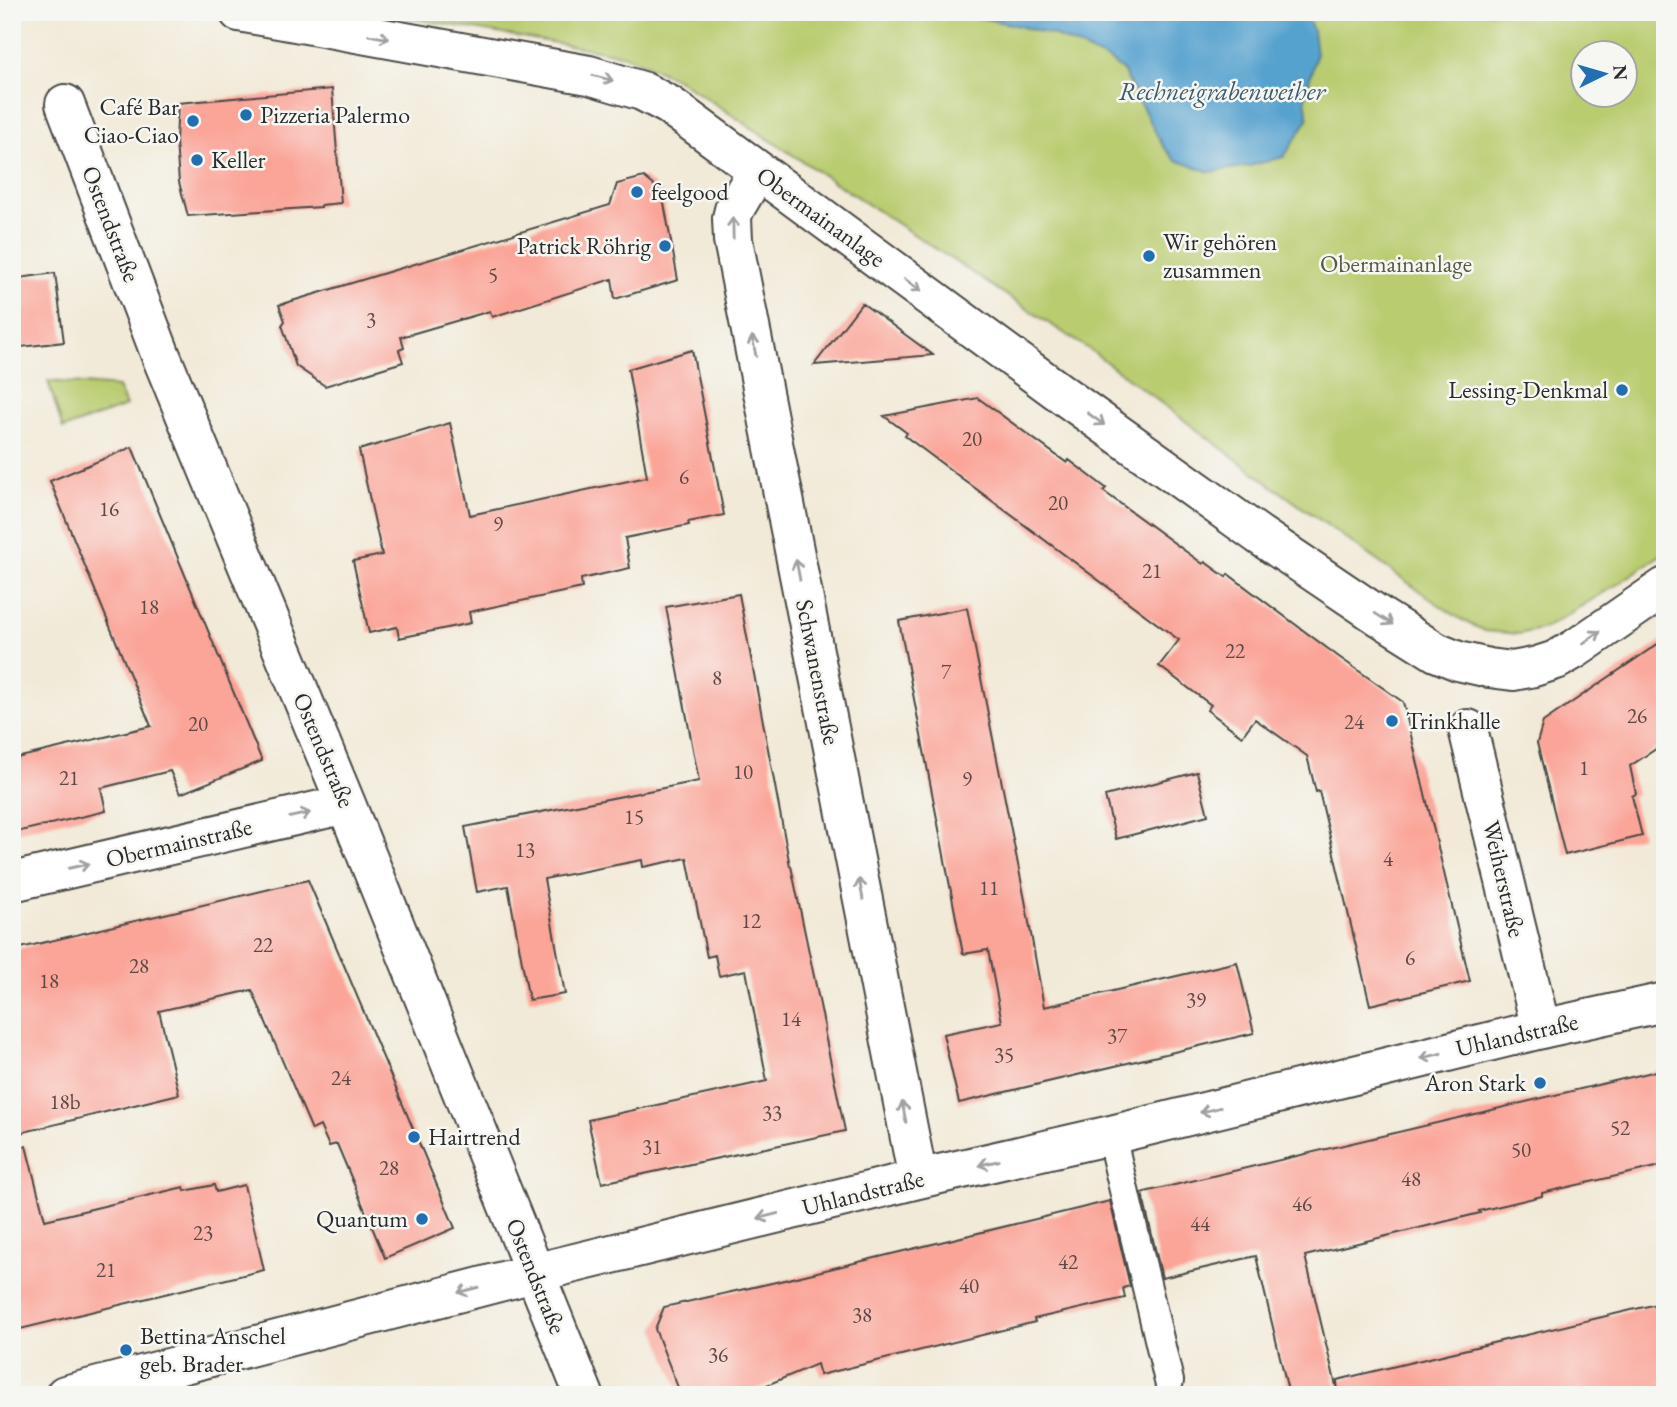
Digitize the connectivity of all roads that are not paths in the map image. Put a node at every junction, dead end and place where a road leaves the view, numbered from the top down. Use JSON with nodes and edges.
{"nodes":[{"id":1,"x":239,"y":12,"type":"edge"},
{"id":2,"x":65,"y":104,"type":"dead end"},
{"id":3,"x":757,"y":171,"type":"junction"},
{"id":4,"x":1665,"y":587,"type":"edge"},
{"id":5,"x":1468,"y":729,"type":"dead end"},
{"id":6,"x":346,"y":804,"type":"junction"},
{"id":7,"x":12,"y":881,"type":"edge"},
{"id":8,"x":1665,"y":1002,"type":"edge"},
{"id":9,"x":1541,"y":1029,"type":"junction"},
{"id":10,"x":1111,"y":1135,"type":"junction"},
{"id":11,"x":918,"y":1179,"type":"junction"},
{"id":12,"x":534,"y":1273,"type":"junction"},
{"id":13,"x":1169,"y":1381,"type":"dead end"},
{"id":14,"x":65,"y":1395,"type":"edge"},
{"id":15,"x":584,"y":1395,"type":"edge"}],
"edges":[{"from":1,"to":3,"type":"street","name":"Obermainanlage","one_way":true},
{"from":2,"to":6,"type":"street","name":"Ostendstraße"},
{"from":3,"to":4,"type":"street","name":"Obermainanlage","one_way":true},
{"from":11,"to":3,"type":"street","name":"Schwanenstraße","one_way":true},
{"from":5,"to":9,"type":"street","name":"Weiherstraße"},
{"from":7,"to":6,"type":"street","name":"Obermainstraße","one_way":true},
{"from":6,"to":12,"type":"street","name":"Ostendstraße"},
{"from":8,"to":9,"type":"street","name":"Uhlandstraße"},
{"from":9,"to":10,"type":"street","name":"Uhlandstraße","one_way":true},
{"from":10,"to":11,"type":"street","name":"Uhlandstraße","one_way":true},
{"from":10,"to":13,"type":"lane"},
{"from":11,"to":12,"type":"street","name":"Uhlandstraße","one_way":true},
{"from":12,"to":14,"type":"street","name":"Uhlandstraße","one_way":true},
{"from":12,"to":15,"type":"street","name":"Ostendstraße"}]}
